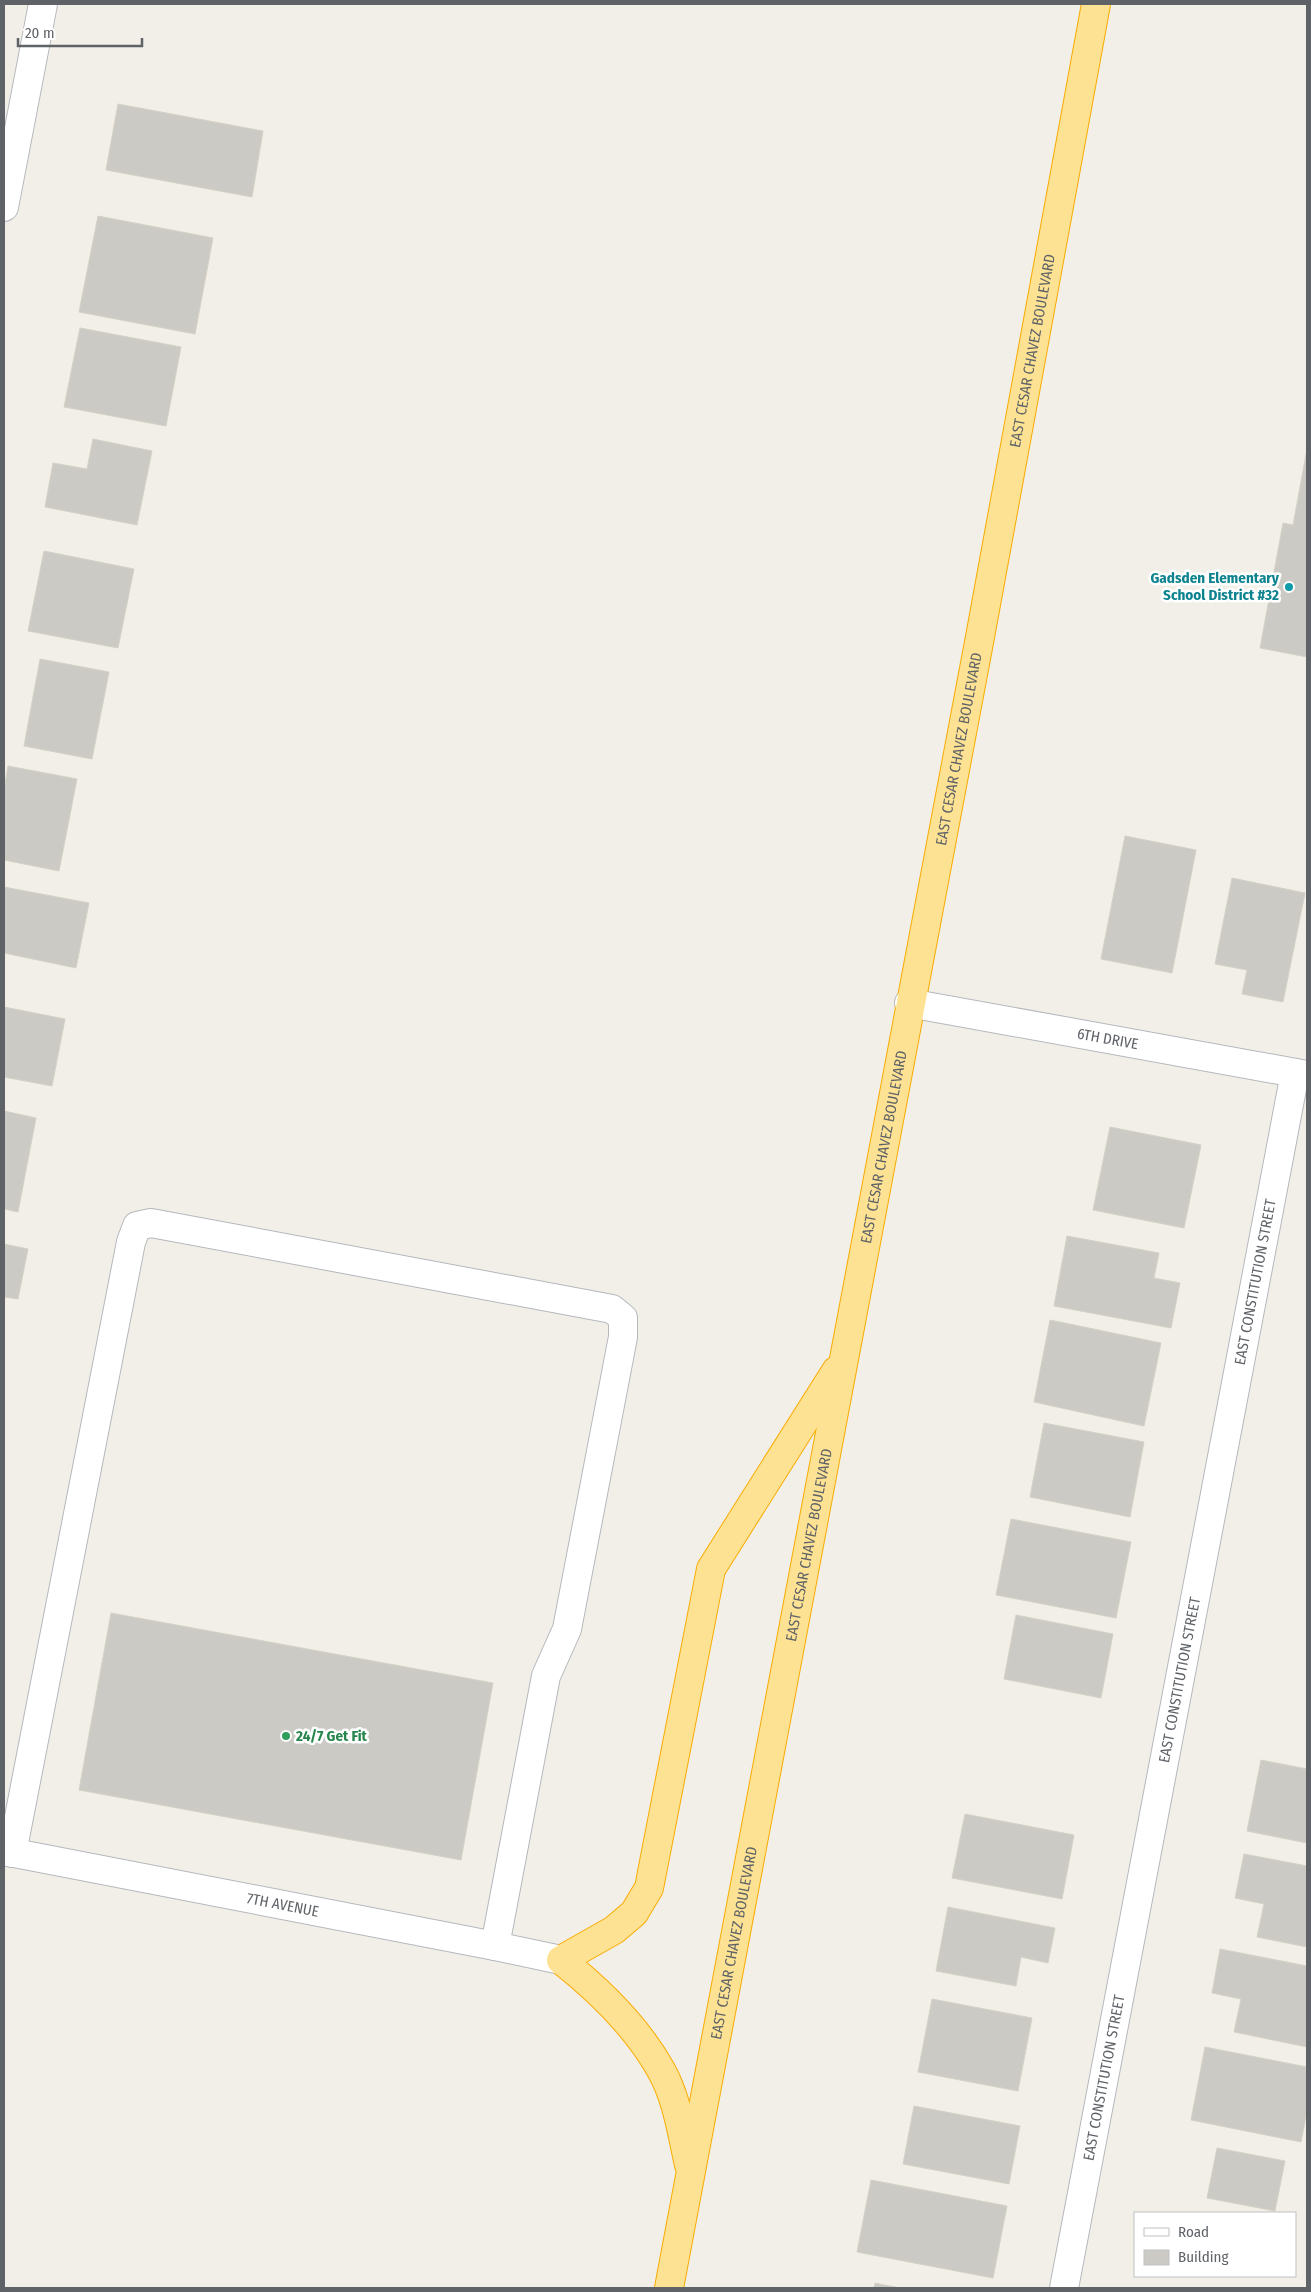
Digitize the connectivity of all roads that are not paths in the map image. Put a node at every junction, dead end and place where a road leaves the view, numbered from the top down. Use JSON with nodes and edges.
{"nodes":[{"id":1,"x":43,"y":4,"type":"edge"},
{"id":2,"x":1096,"y":4,"type":"edge"},
{"id":3,"x":4,"y":207,"type":"edge"},
{"id":4,"x":910,"y":1003,"type":"junction"},
{"id":5,"x":1301,"y":1074,"type":"edge"},
{"id":6,"x":843,"y":1360,"type":"junction"},
{"id":7,"x":8,"y":1852,"type":"edge"},
{"id":8,"x":495,"y":1946,"type":"junction"},
{"id":9,"x":561,"y":1960,"type":"junction"},
{"id":10,"x":691,"y":2177,"type":"junction"},
{"id":11,"x":669,"y":2288,"type":"edge"},
{"id":12,"x":1064,"y":2288,"type":"edge"}],
"edges":[{"from":1,"to":3,"type":"street"},
{"from":2,"to":4,"type":"highway","name":"EAST CESAR CHAVEZ BOULEVARD"},
{"from":4,"to":5,"type":"street","name":"6TH DRIVE"},
{"from":4,"to":6,"type":"highway","name":"EAST CESAR CHAVEZ BOULEVARD"},
{"from":5,"to":12,"type":"street","name":"EAST CONSTITUTION STREET"},
{"from":6,"to":9,"type":"highway"},
{"from":6,"to":10,"type":"highway","name":"EAST CESAR CHAVEZ BOULEVARD"},
{"from":7,"to":8,"type":"street","name":"7TH AVENUE"},
{"from":7,"to":8,"type":"street"},
{"from":8,"to":9,"type":"street","name":"7TH AVENUE"},
{"from":9,"to":10,"type":"highway"},
{"from":10,"to":11,"type":"highway","name":"EAST CESAR CHAVEZ BOULEVARD"}]}
